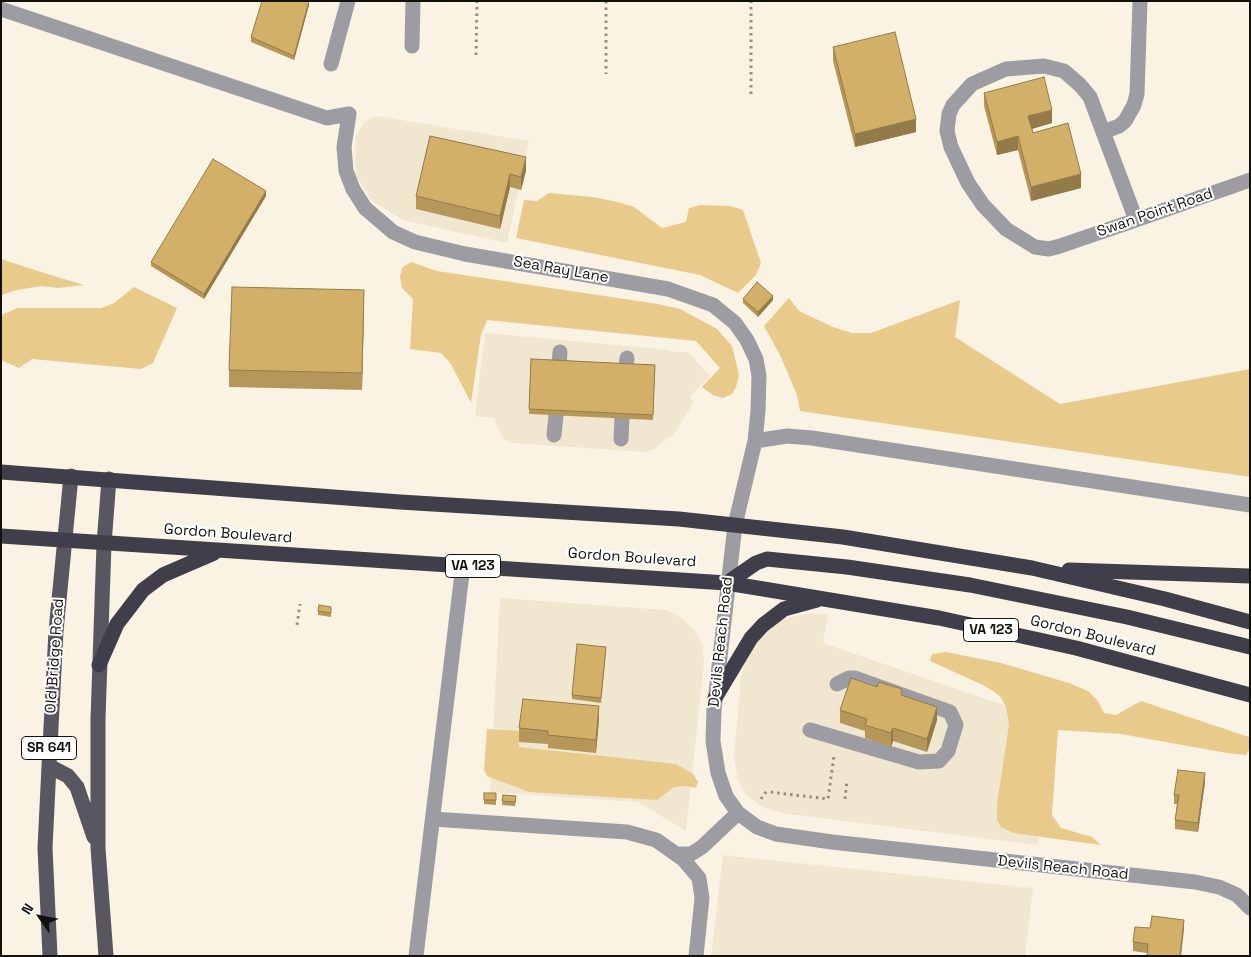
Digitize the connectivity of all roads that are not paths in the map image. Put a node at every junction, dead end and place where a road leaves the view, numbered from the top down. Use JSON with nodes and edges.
{"nodes":[{"id":1,"x":348,"y":1,"type":"edge"},
{"id":2,"x":413,"y":1,"type":"edge"},
{"id":3,"x":1140,"y":1,"type":"edge"},
{"id":4,"x":1,"y":9,"type":"edge"},
{"id":5,"x":412,"y":46,"type":"dead end"},
{"id":6,"x":331,"y":64,"type":"dead end"},
{"id":7,"x":1104,"y":132,"type":"junction"},
{"id":8,"x":1250,"y":180,"type":"edge"},
{"id":9,"x":1136,"y":220,"type":"junction"},
{"id":10,"x":556,"y":415,"type":"edge"},
{"id":11,"x":622,"y":418,"type":"edge"},
{"id":12,"x":554,"y":435,"type":"dead end"},
{"id":13,"x":621,"y":440,"type":"dead end"},
{"id":14,"x":755,"y":441,"type":"junction"},
{"id":15,"x":1,"y":472,"type":"edge"},
{"id":16,"x":71,"y":476,"type":"junction"},
{"id":17,"x":109,"y":479,"type":"junction"},
{"id":18,"x":1250,"y":505,"type":"edge"},
{"id":19,"x":735,"y":525,"type":"junction"},
{"id":20,"x":1,"y":536,"type":"edge"},
{"id":21,"x":65,"y":541,"type":"junction"},
{"id":22,"x":104,"y":544,"type":"junction"},
{"id":23,"x":219,"y":552,"type":"junction"},
{"id":24,"x":463,"y":565,"type":"junction"},
{"id":25,"x":1032,"y":568,"type":"junction"},
{"id":26,"x":1250,"y":576,"type":"edge"},
{"id":27,"x":727,"y":583,"type":"junction"},
{"id":28,"x":828,"y":598,"type":"junction"},
{"id":29,"x":1250,"y":622,"type":"edge"},
{"id":30,"x":1250,"y":647,"type":"edge"},
{"id":31,"x":99,"y":665,"type":"junction"},
{"id":32,"x":837,"y":684,"type":"dead end"},
{"id":33,"x":1250,"y":695,"type":"edge"},
{"id":34,"x":715,"y":698,"type":"junction"},
{"id":35,"x":810,"y":730,"type":"dead end"},
{"id":36,"x":49,"y":766,"type":"junction"},
{"id":37,"x":738,"y":813,"type":"junction"},
{"id":38,"x":433,"y":819,"type":"junction"},
{"id":39,"x":98,"y":848,"type":"junction"},
{"id":40,"x":677,"y":854,"type":"junction"},
{"id":41,"x":1250,"y":908,"type":"edge"},
{"id":42,"x":50,"y":956,"type":"edge"},
{"id":43,"x":106,"y":956,"type":"edge"},
{"id":44,"x":416,"y":956,"type":"edge"},
{"id":45,"x":696,"y":956,"type":"edge"}],
"edges":[{"from":1,"to":6,"type":"street"},
{"from":2,"to":5,"type":"street"},
{"from":3,"to":7,"type":"street"},
{"from":4,"to":14,"type":"street","name":"Sea Ray Lane"},
{"from":7,"to":9,"type":"street","name":"Swan Point Road"},
{"from":7,"to":9,"type":"street","name":"Swan Point Road"},
{"from":8,"to":9,"type":"street","name":"Swan Point Road"},
{"from":10,"to":12,"type":"street"},
{"from":11,"to":13,"type":"street"},
{"from":14,"to":18,"type":"street"},
{"from":14,"to":19,"type":"street","name":"Devils Reach Road"},
{"from":15,"to":16,"type":"highway"},
{"from":16,"to":17,"type":"highway"},
{"from":16,"to":21,"type":"main road","name":"Old Bridge Road","number":"SR 641"},
{"from":17,"to":19,"type":"highway"},
{"from":17,"to":22,"type":"main road","number":"SR 641"},
{"from":19,"to":25,"type":"highway"},
{"from":19,"to":27,"type":"street","name":"Devils Reach Road"},
{"from":20,"to":21,"type":"highway","name":"Gordon Boulevard","number":"VA 123"},
{"from":21,"to":22,"type":"highway","name":"Gordon Boulevard","number":"VA 123"},
{"from":21,"to":36,"type":"main road","name":"Old Bridge Road","number":"SR 641"},
{"from":22,"to":23,"type":"highway","name":"Gordon Boulevard","number":"VA 123"},
{"from":22,"to":31,"type":"main road","number":"SR 641"},
{"from":23,"to":24,"type":"highway","name":"Gordon Boulevard","number":"VA 123"},
{"from":23,"to":31,"type":"highway"},
{"from":24,"to":27,"type":"highway","name":"Gordon Boulevard","number":"VA 123"},
{"from":24,"to":38,"type":"street"},
{"from":25,"to":26,"type":"highway"},
{"from":25,"to":29,"type":"highway"},
{"from":27,"to":28,"type":"highway","name":"Gordon Boulevard","number":"VA 123"},
{"from":27,"to":30,"type":"highway"},
{"from":27,"to":34,"type":"street","name":"Devils Reach Road"},
{"from":28,"to":33,"type":"highway","name":"Gordon Boulevard","number":"VA 123"},
{"from":28,"to":34,"type":"highway"},
{"from":31,"to":39,"type":"main road","number":"SR 641"},
{"from":32,"to":35,"type":"street"},
{"from":34,"to":37,"type":"street","name":"Devils Reach Road"},
{"from":36,"to":39,"type":"main road"},
{"from":36,"to":42,"type":"main road","name":"Old Bridge Road","number":"SR 641"},
{"from":37,"to":40,"type":"street"},
{"from":37,"to":41,"type":"street","name":"Devils Reach Road"},
{"from":38,"to":40,"type":"street"},
{"from":38,"to":44,"type":"street"},
{"from":39,"to":43,"type":"main road","number":"SR 641"},
{"from":40,"to":45,"type":"street"}]}
